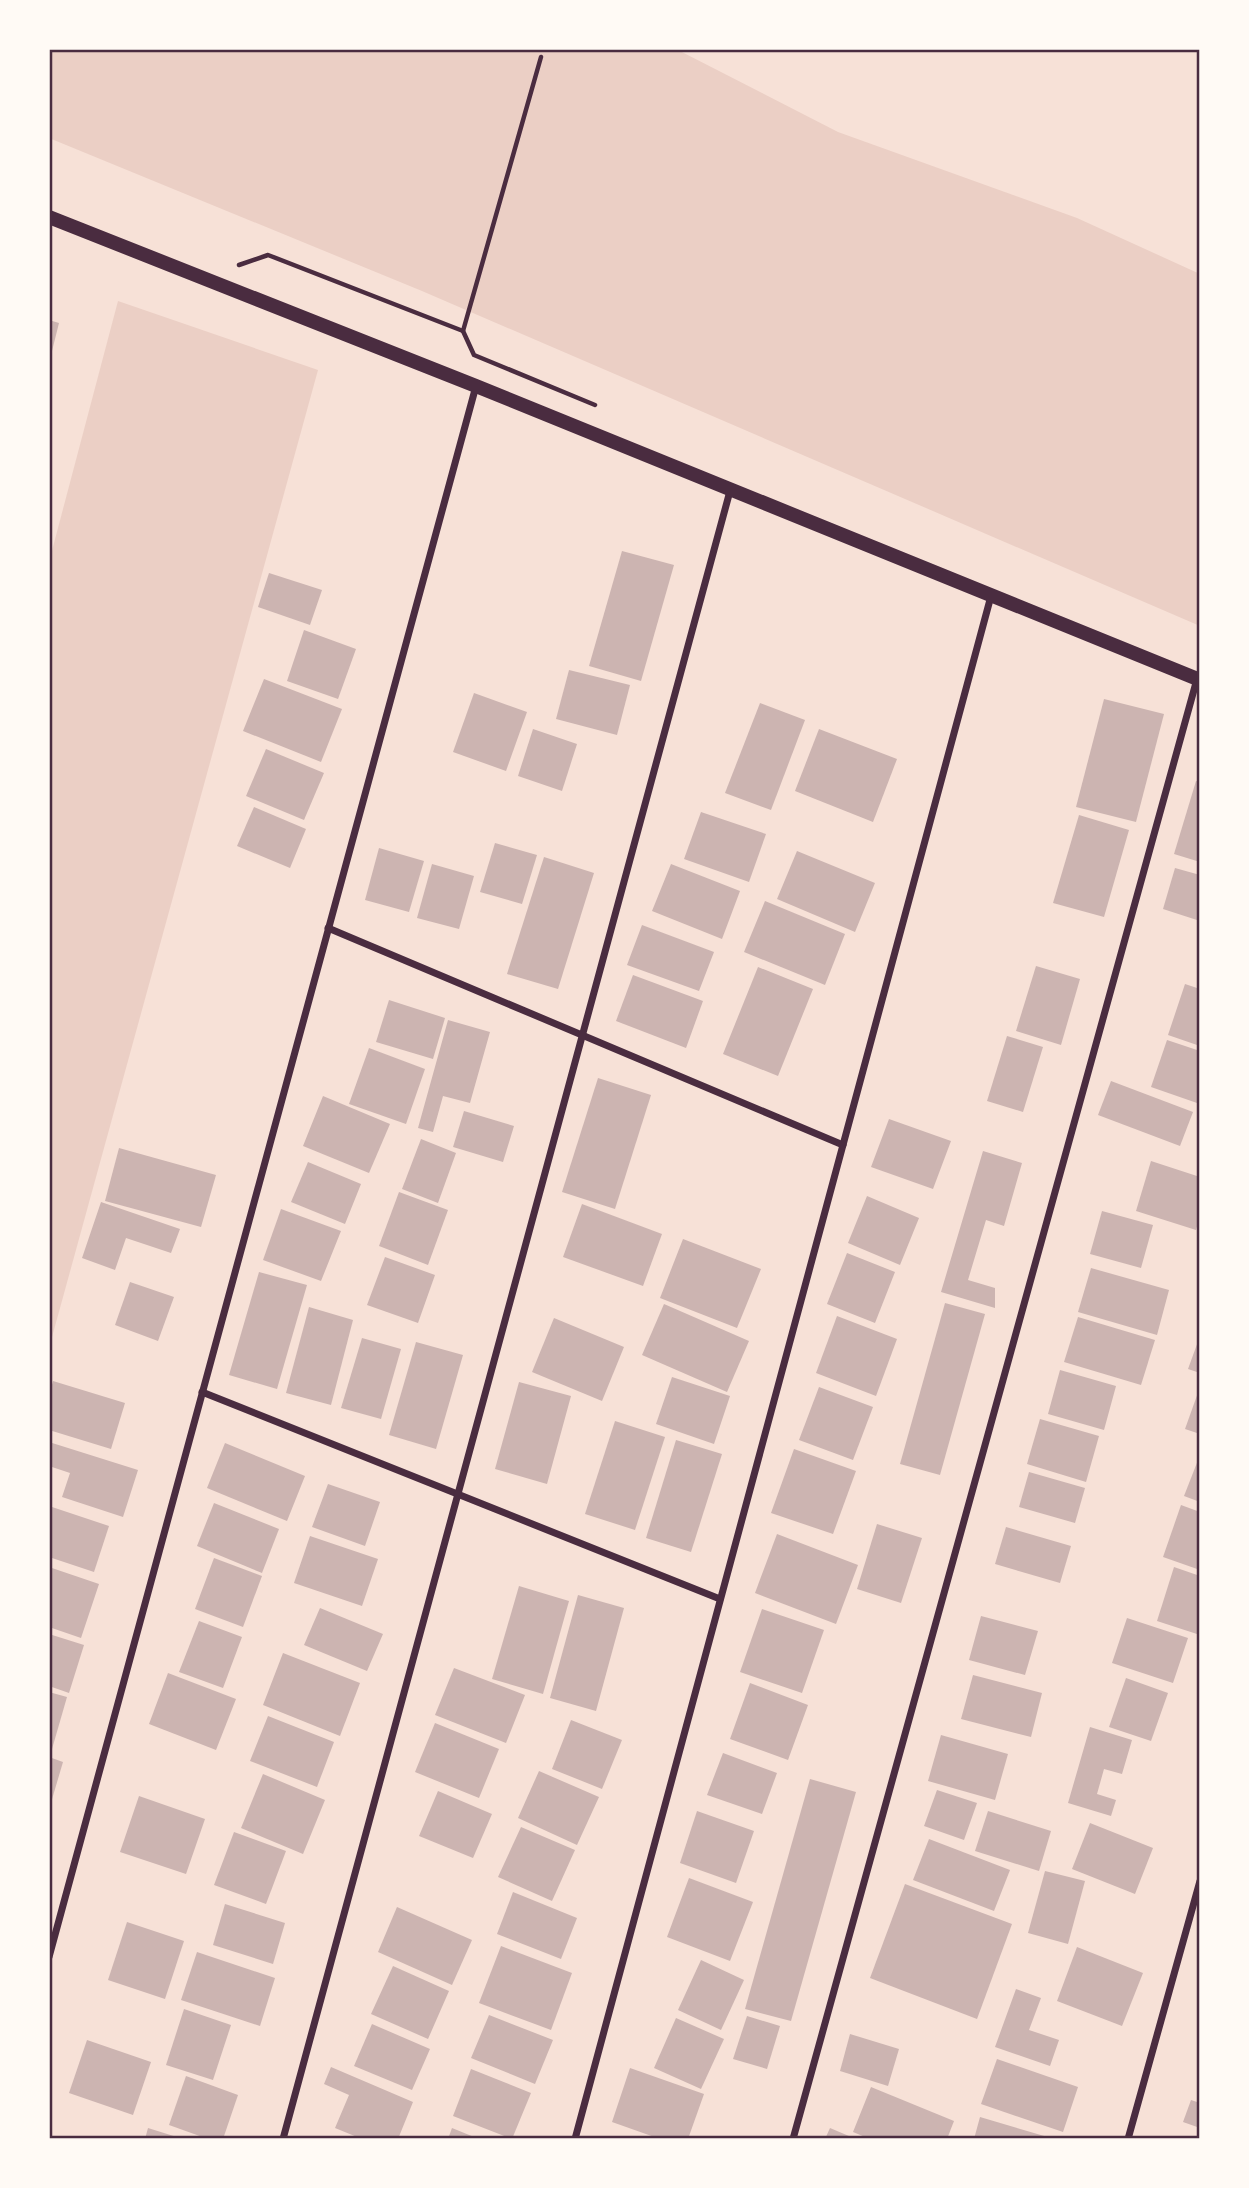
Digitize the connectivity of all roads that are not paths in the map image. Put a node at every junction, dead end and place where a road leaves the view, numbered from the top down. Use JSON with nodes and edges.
{"nodes":[{"id":1,"x":49,"y":217,"type":"edge"},
{"id":2,"x":476,"y":386,"type":"junction"},
{"id":3,"x":730,"y":491,"type":"junction"},
{"id":4,"x":991,"y":596,"type":"junction"},
{"id":5,"x":1199,"y":680,"type":"edge"},
{"id":6,"x":328,"y":928,"type":"junction"},
{"id":7,"x":583,"y":1035,"type":"junction"},
{"id":8,"x":843,"y":1145,"type":"junction"},
{"id":9,"x":201,"y":1392,"type":"junction"},
{"id":10,"x":457,"y":1494,"type":"junction"},
{"id":11,"x":720,"y":1599,"type":"junction"},
{"id":12,"x":1200,"y":1881,"type":"edge"},
{"id":13,"x":49,"y":1957,"type":"edge"},
{"id":14,"x":283,"y":2139,"type":"edge"},
{"id":15,"x":575,"y":2139,"type":"edge"},
{"id":16,"x":793,"y":2139,"type":"edge"},
{"id":17,"x":1128,"y":2139,"type":"edge"}],
"edges":[{"from":1,"to":2,"type":"main road"},
{"from":2,"to":3,"type":"main road"},
{"from":2,"to":6,"type":"street"},
{"from":3,"to":4,"type":"main road"},
{"from":3,"to":7,"type":"street"},
{"from":4,"to":5,"type":"main road"},
{"from":4,"to":8,"type":"street"},
{"from":5,"to":16,"type":"street"},
{"from":6,"to":7,"type":"street"},
{"from":6,"to":9,"type":"street"},
{"from":7,"to":8,"type":"street"},
{"from":7,"to":10,"type":"street"},
{"from":8,"to":11,"type":"street"},
{"from":9,"to":10,"type":"street"},
{"from":9,"to":13,"type":"street"},
{"from":10,"to":11,"type":"street"},
{"from":10,"to":14,"type":"street"},
{"from":11,"to":15,"type":"street"},
{"from":12,"to":17,"type":"street"}]}
